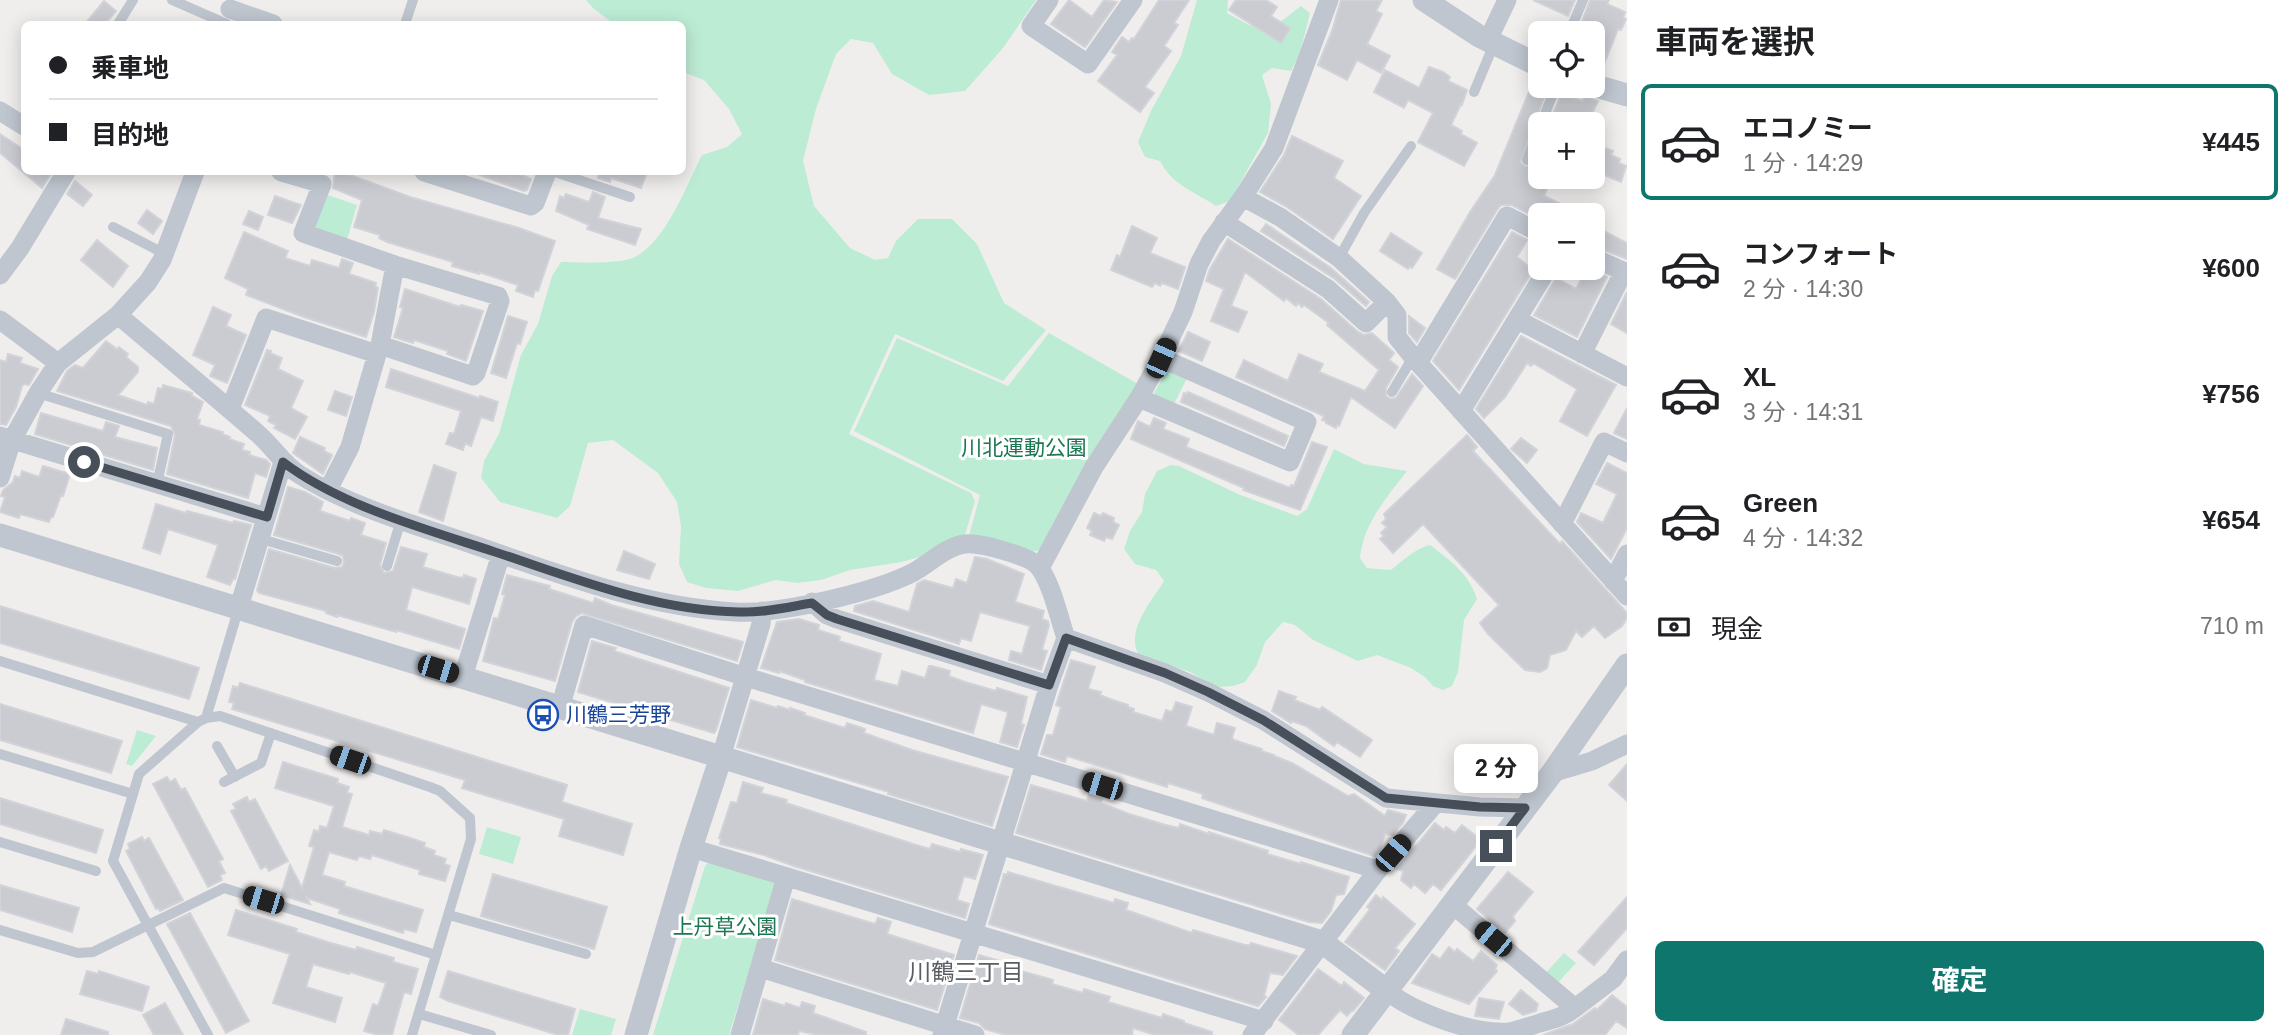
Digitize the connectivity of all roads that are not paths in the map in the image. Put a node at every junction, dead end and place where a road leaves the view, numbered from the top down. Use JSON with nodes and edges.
{"nodes":[{"id":1,"x":133,"y":0,"type":"edge"},
{"id":2,"x":172,"y":0,"type":"edge"},
{"id":3,"x":413,"y":0,"type":"edge"},
{"id":4,"x":1049,"y":0,"type":"edge"},
{"id":5,"x":1133,"y":0,"type":"edge"},
{"id":6,"x":1329,"y":0,"type":"edge"},
{"id":7,"x":1424,"y":0,"type":"edge"},
{"id":8,"x":1507,"y":0,"type":"edge"},
{"id":9,"x":1583,"y":0,"type":"edge"},
{"id":10,"x":229,"y":15,"type":"edge"},
{"id":11,"x":120,"y":21,"type":"edge"},
{"id":12,"x":258,"y":21,"type":"edge"},
{"id":13,"x":406,"y":21,"type":"edge"},
{"id":14,"x":1574,"y":21,"type":"edge"},
{"id":15,"x":1491,"y":42,"type":"junction"},
{"id":16,"x":1528,"y":60,"type":"edge"},
{"id":17,"x":1605,"y":89,"type":"edge"},
{"id":18,"x":1474,"y":92,"type":"dead end"},
{"id":19,"x":1627,"y":95,"type":"edge"},
{"id":20,"x":0,"y":111,"type":"edge"},
{"id":21,"x":21,"y":124,"type":"edge"},
{"id":22,"x":1411,"y":146,"type":"dead end"},
{"id":23,"x":64,"y":175,"type":"edge"},
{"id":24,"x":194,"y":175,"type":"edge"},
{"id":25,"x":291,"y":175,"type":"edge"},
{"id":26,"x":434,"y":175,"type":"edge"},
{"id":27,"x":546,"y":175,"type":"edge"},
{"id":28,"x":564,"y":175,"type":"edge"},
{"id":29,"x":630,"y":197,"type":"dead end"},
{"id":30,"x":1243,"y":197,"type":"junction"},
{"id":31,"x":1224,"y":222,"type":"junction"},
{"id":32,"x":113,"y":227,"type":"dead end"},
{"id":33,"x":1528,"y":227,"type":"edge"},
{"id":34,"x":165,"y":254,"type":"junction"},
{"id":35,"x":1339,"y":258,"type":"junction"},
{"id":36,"x":1605,"y":263,"type":"edge"},
{"id":37,"x":395,"y":265,"type":"junction"},
{"id":38,"x":1626,"y":272,"type":"edge"},
{"id":39,"x":0,"y":275,"type":"edge"},
{"id":40,"x":1541,"y":280,"type":"edge"},
{"id":41,"x":1387,"y":302,"type":"junction"},
{"id":42,"x":118,"y":315,"type":"junction"},
{"id":43,"x":0,"y":320,"type":"edge"},
{"id":44,"x":1518,"y":320,"type":"junction"},
{"id":45,"x":378,"y":350,"type":"junction"},
{"id":46,"x":1582,"y":354,"type":"junction"},
{"id":47,"x":1161,"y":358,"type":"junction"},
{"id":48,"x":1415,"y":360,"type":"junction"},
{"id":49,"x":58,"y":363,"type":"junction"},
{"id":50,"x":1627,"y":377,"type":"edge"},
{"id":51,"x":1392,"y":392,"type":"dead end"},
{"id":52,"x":38,"y":393,"type":"junction"},
{"id":53,"x":1139,"y":398,"type":"junction"},
{"id":54,"x":230,"y":409,"type":"junction"},
{"id":55,"x":1461,"y":411,"type":"junction"},
{"id":56,"x":6,"y":438,"type":"edge"},
{"id":57,"x":1627,"y":453,"type":"edge"},
{"id":58,"x":283,"y":462,"type":"junction"},
{"id":59,"x":0,"y":478,"type":"edge"},
{"id":60,"x":157,"y":484,"type":"junction"},
{"id":61,"x":328,"y":490,"type":"junction"},
{"id":62,"x":267,"y":517,"type":"junction"},
{"id":63,"x":401,"y":520,"type":"junction"},
{"id":64,"x":1562,"y":524,"type":"junction"},
{"id":65,"x":0,"y":535,"type":"edge"},
{"id":66,"x":261,"y":539,"type":"junction"},
{"id":67,"x":501,"y":554,"type":"junction"},
{"id":68,"x":1627,"y":554,"type":"edge"},
{"id":69,"x":337,"y":561,"type":"dead end"},
{"id":70,"x":387,"y":566,"type":"dead end"},
{"id":71,"x":1040,"y":568,"type":"junction"},
{"id":72,"x":1613,"y":581,"type":"junction"},
{"id":73,"x":1627,"y":596,"type":"edge"},
{"id":74,"x":812,"y":603,"type":"junction"},
{"id":75,"x":239,"y":607,"type":"junction"},
{"id":76,"x":762,"y":611,"type":"junction"},
{"id":77,"x":1066,"y":638,"type":"junction"},
{"id":78,"x":0,"y":661,"type":"edge"},
{"id":79,"x":1627,"y":665,"type":"edge"},
{"id":80,"x":463,"y":677,"type":"junction"},
{"id":81,"x":746,"y":677,"type":"junction"},
{"id":82,"x":1049,"y":685,"type":"junction"},
{"id":83,"x":560,"y":708,"type":"junction"},
{"id":84,"x":202,"y":720,"type":"junction"},
{"id":85,"x":271,"y":733,"type":"junction"},
{"id":86,"x":1627,"y":744,"type":"edge"},
{"id":87,"x":217,"y":746,"type":"dead end"},
{"id":88,"x":0,"y":754,"type":"edge"},
{"id":89,"x":721,"y":757,"type":"junction"},
{"id":90,"x":1027,"y":763,"type":"junction"},
{"id":91,"x":1552,"y":773,"type":"junction"},
{"id":92,"x":235,"y":777,"type":"junction"},
{"id":93,"x":224,"y":782,"type":"dead end"},
{"id":94,"x":133,"y":794,"type":"junction"},
{"id":95,"x":1435,"y":804,"type":"junction"},
{"id":96,"x":1525,"y":808,"type":"junction"},
{"id":97,"x":0,"y":842,"type":"edge"},
{"id":98,"x":1002,"y":842,"type":"junction"},
{"id":99,"x":691,"y":848,"type":"junction"},
{"id":100,"x":1378,"y":870,"type":"junction"},
{"id":101,"x":96,"y":871,"type":"dead end"},
{"id":102,"x":786,"y":877,"type":"junction"},
{"id":103,"x":1452,"y":904,"type":"junction"},
{"id":104,"x":449,"y":915,"type":"junction"},
{"id":105,"x":148,"y":926,"type":"junction"},
{"id":106,"x":0,"y":930,"type":"edge"},
{"id":107,"x":973,"y":932,"type":"junction"},
{"id":108,"x":1322,"y":942,"type":"junction"},
{"id":109,"x":586,"y":954,"type":"dead end"},
{"id":110,"x":436,"y":955,"type":"junction"},
{"id":111,"x":1627,"y":960,"type":"edge"},
{"id":112,"x":760,"y":968,"type":"junction"},
{"id":113,"x":1387,"y":991,"type":"junction"},
{"id":114,"x":1575,"y":1008,"type":"junction"},
{"id":115,"x":419,"y":1014,"type":"junction"},
{"id":116,"x":1258,"y":1028,"type":"edge"},
{"id":117,"x":944,"y":1030,"type":"edge"},
{"id":118,"x":208,"y":1035,"type":"edge"},
{"id":119,"x":412,"y":1035,"type":"edge"},
{"id":120,"x":491,"y":1035,"type":"edge"},
{"id":121,"x":636,"y":1035,"type":"edge"},
{"id":122,"x":740,"y":1035,"type":"edge"},
{"id":123,"x":975,"y":1035,"type":"edge"},
{"id":124,"x":1353,"y":1035,"type":"edge"}],
"edges":[{"from":1,"to":11,"type":"lane"},
{"from":2,"to":10,"type":"lane"},
{"from":3,"to":13,"type":"lane"},
{"from":4,"to":5,"type":"street"},
{"from":6,"to":30,"type":"street"},
{"from":7,"to":15,"type":"street"},
{"from":8,"to":15,"type":"street"},
{"from":9,"to":14,"type":"lane"},
{"from":10,"to":12,"type":"street"},
{"from":15,"to":16,"type":"street"},
{"from":15,"to":18,"type":"lane"},
{"from":17,"to":19,"type":"street"},
{"from":20,"to":21,"type":"street"},
{"from":22,"to":35,"type":"lane"},
{"from":23,"to":39,"type":"street"},
{"from":24,"to":34,"type":"street"},
{"from":25,"to":37,"type":"street"},
{"from":26,"to":27,"type":"street"},
{"from":28,"to":29,"type":"lane"},
{"from":30,"to":31,"type":"street"},
{"from":30,"to":35,"type":"street"},
{"from":31,"to":41,"type":"street"},
{"from":31,"to":47,"type":"street"},
{"from":32,"to":34,"type":"lane"},
{"from":33,"to":48,"type":"street"},
{"from":34,"to":42,"type":"street"},
{"from":35,"to":41,"type":"street"},
{"from":36,"to":38,"type":"street"},
{"from":37,"to":45,"type":"street"},
{"from":37,"to":45,"type":"street"},
{"from":38,"to":46,"type":"street"},
{"from":40,"to":44,"type":"street"},
{"from":41,"to":48,"type":"street"},
{"from":42,"to":49,"type":"street"},
{"from":42,"to":54,"type":"street"},
{"from":43,"to":49,"type":"street"},
{"from":44,"to":46,"type":"street"},
{"from":44,"to":55,"type":"street"},
{"from":45,"to":54,"type":"street"},
{"from":45,"to":61,"type":"street"},
{"from":46,"to":50,"type":"street"},
{"from":47,"to":53,"type":"street"},
{"from":47,"to":53,"type":"street"},
{"from":48,"to":51,"type":"lane"},
{"from":48,"to":55,"type":"street"},
{"from":49,"to":52,"type":"street"},
{"from":52,"to":56,"type":"street"},
{"from":52,"to":60,"type":"lane"},
{"from":53,"to":71,"type":"street"},
{"from":54,"to":58,"type":"street"},
{"from":55,"to":64,"type":"street"},
{"from":56,"to":59,"type":"street"},
{"from":56,"to":60,"type":"street"},
{"from":57,"to":64,"type":"street"},
{"from":58,"to":61,"type":"street"},
{"from":58,"to":62,"type":"street"},
{"from":60,"to":62,"type":"street"},
{"from":61,"to":63,"type":"street"},
{"from":62,"to":66,"type":"street"},
{"from":63,"to":67,"type":"street"},
{"from":63,"to":70,"type":"lane"},
{"from":64,"to":72,"type":"street"},
{"from":65,"to":75,"type":"street"},
{"from":66,"to":69,"type":"lane"},
{"from":66,"to":75,"type":"street"},
{"from":67,"to":76,"type":"street"},
{"from":67,"to":80,"type":"street"},
{"from":68,"to":72,"type":"street"},
{"from":71,"to":74,"type":"street"},
{"from":71,"to":77,"type":"street"},
{"from":72,"to":73,"type":"street"},
{"from":74,"to":76,"type":"street"},
{"from":74,"to":82,"type":"street"},
{"from":75,"to":80,"type":"street"},
{"from":75,"to":84,"type":"lane"},
{"from":76,"to":81,"type":"street"},
{"from":77,"to":82,"type":"street"},
{"from":77,"to":95,"type":"street"},
{"from":78,"to":84,"type":"lane"},
{"from":79,"to":91,"type":"street"},
{"from":80,"to":83,"type":"street"},
{"from":81,"to":83,"type":"street"},
{"from":81,"to":89,"type":"street"},
{"from":81,"to":90,"type":"street"},
{"from":82,"to":90,"type":"street"},
{"from":83,"to":89,"type":"street"},
{"from":84,"to":85,"type":"lane"},
{"from":84,"to":94,"type":"lane"},
{"from":85,"to":92,"type":"lane"},
{"from":85,"to":104,"type":"lane"},
{"from":86,"to":91,"type":"street"},
{"from":87,"to":92,"type":"lane"},
{"from":88,"to":94,"type":"lane"},
{"from":89,"to":98,"type":"street"},
{"from":89,"to":99,"type":"street"},
{"from":90,"to":98,"type":"street"},
{"from":90,"to":100,"type":"street"},
{"from":91,"to":96,"type":"street"},
{"from":92,"to":93,"type":"lane"},
{"from":94,"to":105,"type":"lane"},
{"from":95,"to":96,"type":"street"},
{"from":95,"to":100,"type":"street"},
{"from":96,"to":103,"type":"street"},
{"from":97,"to":101,"type":"lane"},
{"from":98,"to":107,"type":"street"},
{"from":98,"to":108,"type":"street"},
{"from":99,"to":102,"type":"street"},
{"from":99,"to":121,"type":"street"},
{"from":100,"to":108,"type":"street"},
{"from":102,"to":107,"type":"street"},
{"from":102,"to":112,"type":"street"},
{"from":103,"to":113,"type":"street"},
{"from":103,"to":114,"type":"street"},
{"from":104,"to":109,"type":"lane"},
{"from":104,"to":110,"type":"lane"},
{"from":105,"to":106,"type":"lane"},
{"from":105,"to":110,"type":"lane"},
{"from":105,"to":118,"type":"lane"},
{"from":107,"to":116,"type":"street"},
{"from":107,"to":117,"type":"street"},
{"from":108,"to":113,"type":"street"},
{"from":108,"to":116,"type":"street"},
{"from":110,"to":115,"type":"lane"},
{"from":111,"to":114,"type":"street"},
{"from":112,"to":117,"type":"street"},
{"from":112,"to":122,"type":"street"},
{"from":113,"to":114,"type":"street"},
{"from":113,"to":124,"type":"street"},
{"from":115,"to":119,"type":"lane"},
{"from":115,"to":120,"type":"lane"},
{"from":117,"to":123,"type":"street"}]}
